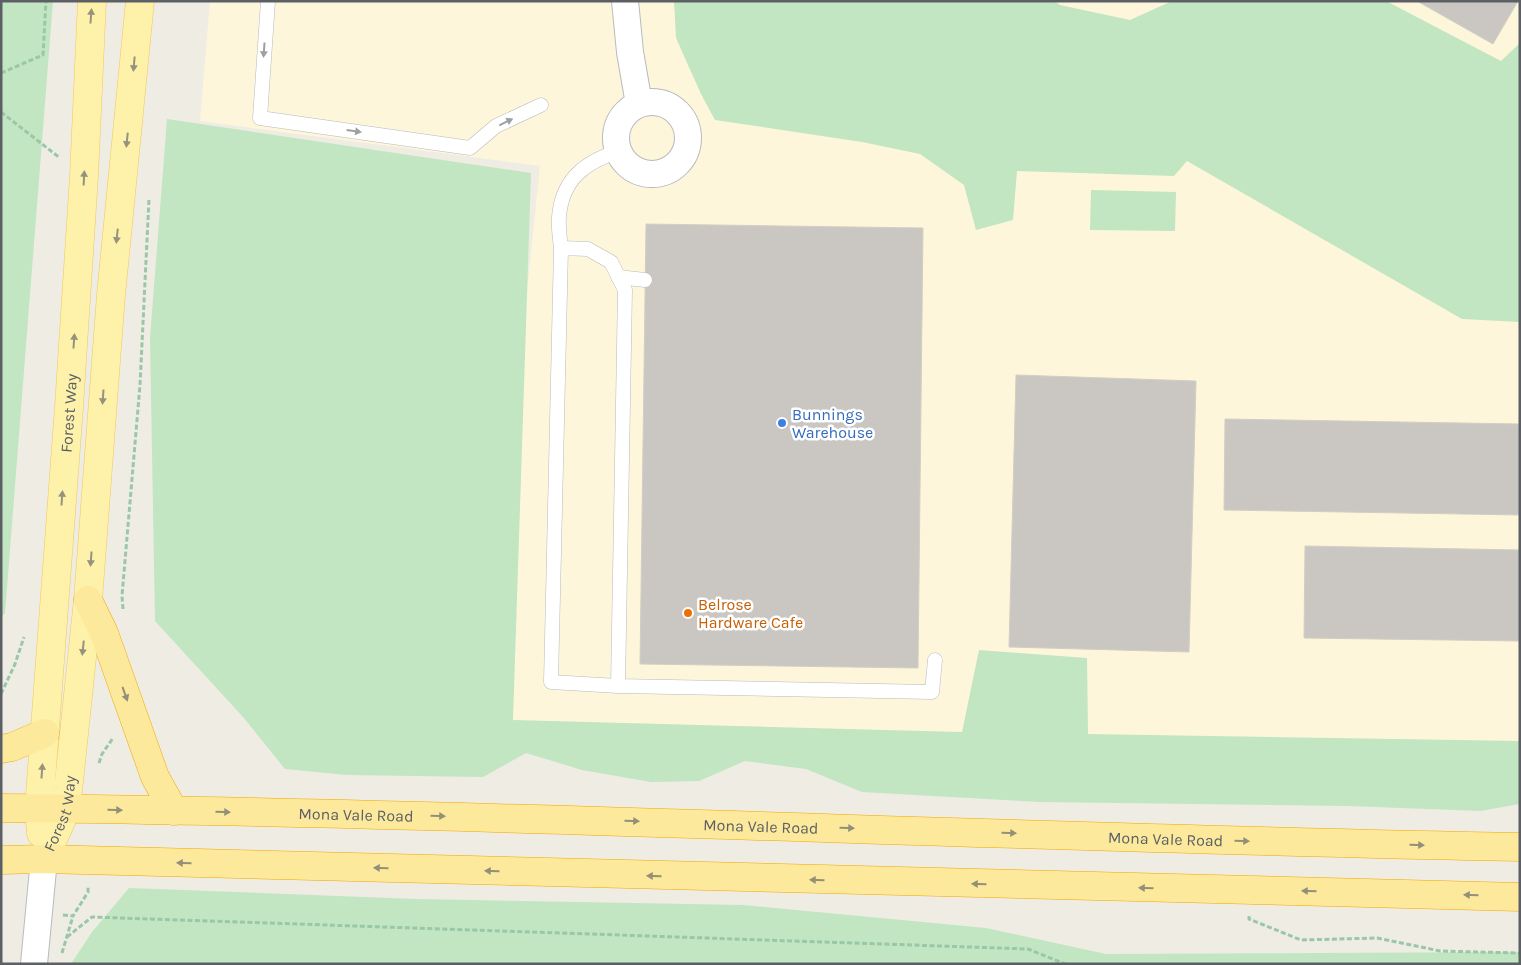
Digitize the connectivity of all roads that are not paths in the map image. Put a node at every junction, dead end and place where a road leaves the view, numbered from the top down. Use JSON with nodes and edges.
{"nodes":[{"id":1,"x":92,"y":1,"type":"edge"},
{"id":2,"x":140,"y":1,"type":"edge"},
{"id":3,"x":268,"y":1,"type":"edge"},
{"id":4,"x":625,"y":1,"type":"edge"},
{"id":5,"x":639,"y":104,"type":"junction"},
{"id":6,"x":541,"y":105,"type":"dead end"},
{"id":7,"x":619,"y":151,"type":"junction"},
{"id":8,"x":561,"y":248,"type":"junction"},
{"id":9,"x":618,"y":277,"type":"junction"},
{"id":10,"x":645,"y":280,"type":"dead end"},
{"id":11,"x":88,"y":600,"type":"junction"},
{"id":12,"x":935,"y":660,"type":"dead end"},
{"id":13,"x":618,"y":686,"type":"junction"},
{"id":14,"x":44,"y":733,"type":"junction"},
{"id":15,"x":1,"y":749,"type":"edge"},
{"id":16,"x":1,"y":808,"type":"edge"},
{"id":17,"x":39,"y":808,"type":"junction"},
{"id":18,"x":66,"y":810,"type":"junction"},
{"id":19,"x":174,"y":811,"type":"junction"},
{"id":20,"x":1520,"y":847,"type":"edge"},
{"id":21,"x":44,"y":859,"type":"junction"},
{"id":22,"x":1,"y":860,"type":"edge"},
{"id":23,"x":1520,"y":897,"type":"edge"},
{"id":24,"x":34,"y":964,"type":"edge"}],
"edges":[{"from":14,"to":1,"type":"main road","name":"Forest Way","one_way":true},
{"from":2,"to":11,"type":"main road","name":"Forest Way","one_way":true},
{"from":3,"to":6,"type":"lane","one_way":true},
{"from":4,"to":5,"type":"street"},
{"from":5,"to":7,"type":"street"},
{"from":5,"to":7,"type":"street"},
{"from":7,"to":8,"type":"lane"},
{"from":8,"to":9,"type":"lane"},
{"from":8,"to":13,"type":"lane"},
{"from":9,"to":10,"type":"lane"},
{"from":9,"to":13,"type":"lane"},
{"from":11,"to":18,"type":"main road","name":"Forest Way","one_way":true},
{"from":11,"to":19,"type":"highway","one_way":true},
{"from":12,"to":13,"type":"lane"},
{"from":14,"to":15,"type":"highway"},
{"from":17,"to":14,"type":"main road","name":"Forest Way","one_way":true},
{"from":16,"to":17,"type":"highway","name":"Mona Vale Road"},
{"from":17,"to":18,"type":"highway","name":"Mona Vale Road"},
{"from":17,"to":21,"type":"main road","name":"Forest Way"},
{"from":18,"to":19,"type":"highway","name":"Mona Vale Road","one_way":true},
{"from":18,"to":21,"type":"main road","name":"Forest Way"},
{"from":19,"to":20,"type":"highway","name":"Mona Vale Road","one_way":true},
{"from":21,"to":22,"type":"highway"},
{"from":23,"to":21,"type":"highway","one_way":true},
{"from":21,"to":24,"type":"street"}]}
